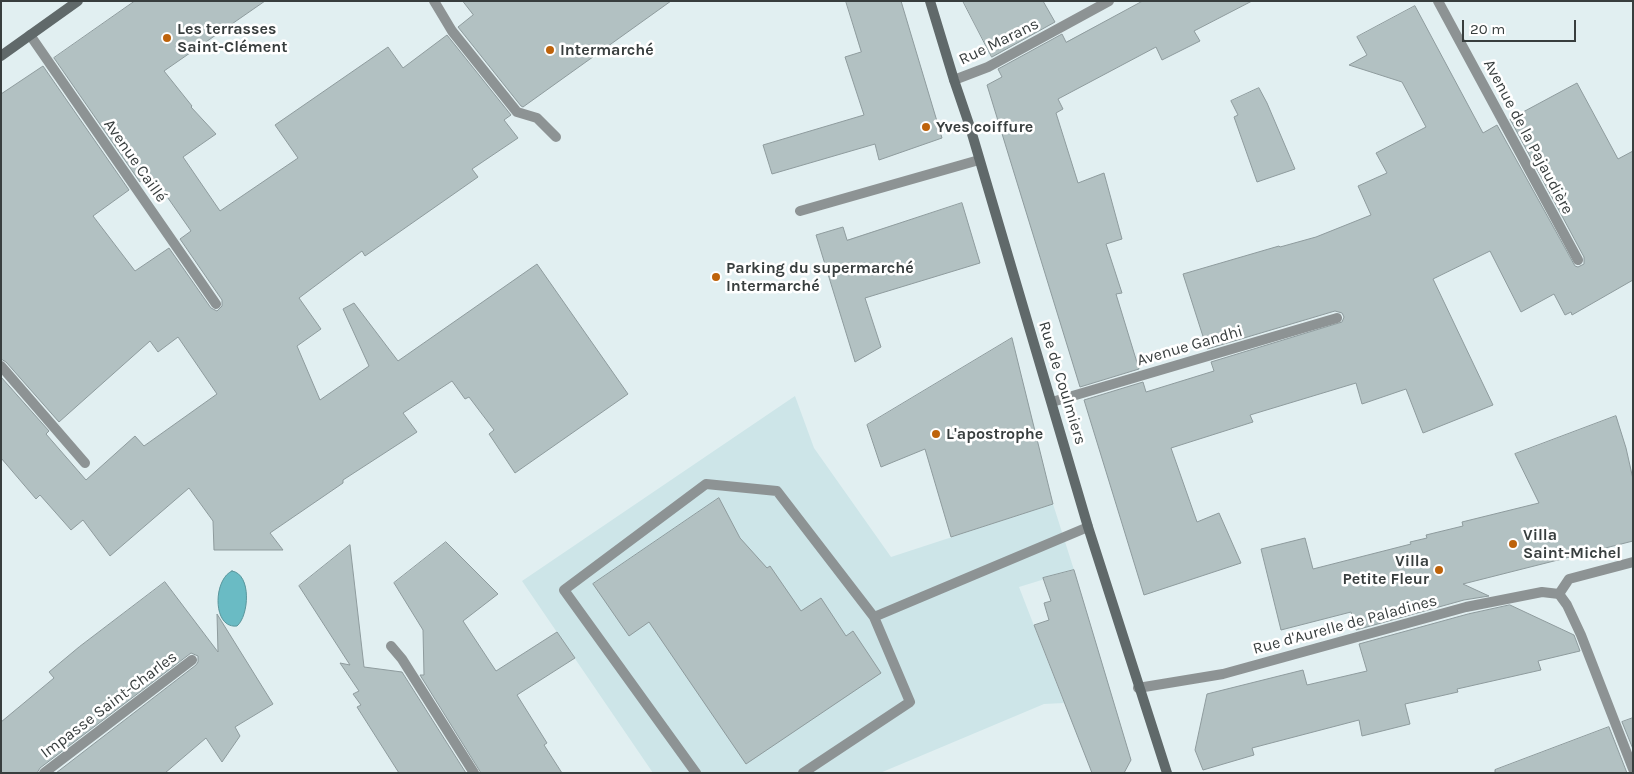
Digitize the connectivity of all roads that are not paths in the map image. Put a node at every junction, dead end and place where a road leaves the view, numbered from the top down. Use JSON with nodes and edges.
{"nodes":[{"id":1,"x":78,"y":1,"type":"edge"},
{"id":2,"x":434,"y":1,"type":"edge"},
{"id":3,"x":930,"y":1,"type":"edge"},
{"id":4,"x":1109,"y":1,"type":"edge"},
{"id":5,"x":1438,"y":1,"type":"edge"},
{"id":6,"x":30,"y":36,"type":"junction"},
{"id":7,"x":1,"y":56,"type":"edge"},
{"id":8,"x":954,"y":80,"type":"junction"},
{"id":9,"x":556,"y":137,"type":"dead end"},
{"id":10,"x":979,"y":160,"type":"junction"},
{"id":11,"x":800,"y":211,"type":"dead end"},
{"id":12,"x":1578,"y":260,"type":"dead end"},
{"id":13,"x":216,"y":304,"type":"dead end"},
{"id":14,"x":1337,"y":318,"type":"dead end"},
{"id":15,"x":1,"y":366,"type":"edge"},
{"id":16,"x":1052,"y":402,"type":"junction"},
{"id":17,"x":85,"y":463,"type":"dead end"},
{"id":18,"x":1088,"y":527,"type":"junction"},
{"id":19,"x":1633,"y":562,"type":"edge"},
{"id":20,"x":1559,"y":594,"type":"junction"},
{"id":21,"x":874,"y":617,"type":"junction"},
{"id":22,"x":391,"y":646,"type":"dead end"},
{"id":23,"x":192,"y":660,"type":"dead end"},
{"id":24,"x":1138,"y":688,"type":"junction"},
{"id":25,"x":1633,"y":769,"type":"edge"},
{"id":26,"x":44,"y":773,"type":"edge"},
{"id":27,"x":474,"y":773,"type":"edge"},
{"id":28,"x":696,"y":773,"type":"edge"},
{"id":29,"x":803,"y":773,"type":"edge"},
{"id":30,"x":1167,"y":773,"type":"edge"}],
"edges":[{"from":1,"to":6,"type":"street"},
{"from":2,"to":9,"type":"street"},
{"from":3,"to":8,"type":"street","name":"Rue de Coulmiers"},
{"from":4,"to":8,"type":"street","name":"Rue Marans"},
{"from":5,"to":12,"type":"street","name":"Avenue de la Pajaudière"},
{"from":6,"to":7,"type":"street"},
{"from":6,"to":13,"type":"street","name":"Avenue Caillé"},
{"from":8,"to":10,"type":"street","name":"Rue de Coulmiers"},
{"from":10,"to":11,"type":"street"},
{"from":10,"to":16,"type":"street","name":"Rue de Coulmiers"},
{"from":14,"to":16,"type":"street","name":"Avenue Gandhi"},
{"from":15,"to":17,"type":"street"},
{"from":16,"to":18,"type":"street","name":"Rue de Coulmiers"},
{"from":18,"to":21,"type":"street"},
{"from":18,"to":24,"type":"street","name":"Rue de Coulmiers"},
{"from":19,"to":20,"type":"street"},
{"from":20,"to":24,"type":"street","name":"Rue d'Aurelle de Paladines"},
{"from":20,"to":25,"type":"street"},
{"from":21,"to":28,"type":"street"},
{"from":21,"to":29,"type":"street"},
{"from":22,"to":27,"type":"street"},
{"from":23,"to":26,"type":"street","name":"Impasse Saint-Charles"},
{"from":24,"to":30,"type":"street","name":"Rue de Coulmiers"}]}
